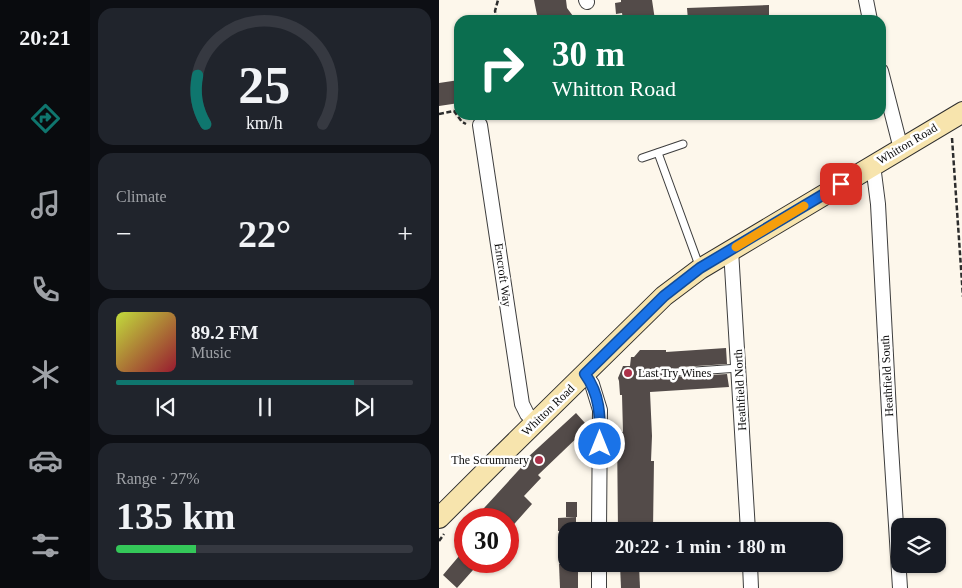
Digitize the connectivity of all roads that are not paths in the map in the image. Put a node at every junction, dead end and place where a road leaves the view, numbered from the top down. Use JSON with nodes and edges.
{"nodes":[{"id":1,"x":865,"y":0,"type":"edge"},
{"id":2,"x":869,"y":15,"type":"edge"},
{"id":3,"x":886,"y":90,"type":"edge"},
{"id":4,"x":957,"y":116,"type":"edge"},
{"id":5,"x":481,"y":125,"type":"road end"},
{"id":6,"x":683,"y":144,"type":"dead end"},
{"id":7,"x":901,"y":149,"type":"junction"},
{"id":8,"x":658,"y":152,"type":"junction"},
{"id":9,"x":642,"y":158,"type":"dead end"},
{"id":10,"x":873,"y":165,"type":"junction"},
{"id":11,"x":731,"y":250,"type":"junction"},
{"id":12,"x":700,"y":268,"type":"junction"},
{"id":13,"x":739,"y":368,"type":"junction"},
{"id":14,"x":681,"y":372,"type":"dead end"},
{"id":15,"x":585,"y":374,"type":"junction"},
{"id":16,"x":534,"y":422,"type":"junction"},
{"id":17,"x":439,"y":518,"type":"edge"},
{"id":18,"x":599,"y":522,"type":"edge"},
{"id":19,"x":748,"y":522,"type":"edge"},
{"id":20,"x":599,"y":572,"type":"edge"},
{"id":21,"x":750,"y":572,"type":"edge"},
{"id":22,"x":599,"y":588,"type":"edge"},
{"id":23,"x":751,"y":588,"type":"edge"},
{"id":24,"x":900,"y":588,"type":"edge"}],
"edges":[{"from":1,"to":2,"type":"street"},
{"from":3,"to":7,"type":"street"},
{"from":4,"to":7,"type":"main road","name":"Whitton Road"},
{"from":5,"to":16,"type":"street","name":"Erncroft Way"},
{"from":6,"to":8,"type":"lane"},
{"from":7,"to":10,"type":"main road","name":"Whitton Road"},
{"from":8,"to":9,"type":"lane"},
{"from":8,"to":12,"type":"lane"},
{"from":10,"to":11,"type":"main road","name":"Whitton Road"},
{"from":10,"to":24,"type":"street","name":"Heathfield South"},
{"from":11,"to":12,"type":"main road","name":"Whitton Road"},
{"from":11,"to":13,"type":"street","name":"Heathfield North"},
{"from":12,"to":15,"type":"main road","name":"Whitton Road"},
{"from":13,"to":14,"type":"lane"},
{"from":13,"to":19,"type":"street","name":"Heathfield North"},
{"from":15,"to":16,"type":"main road","name":"Whitton Road"},
{"from":15,"to":18,"type":"street"},
{"from":16,"to":17,"type":"main road","name":"Whitton Road"},
{"from":20,"to":22,"type":"street"},
{"from":21,"to":23,"type":"street"}]}
